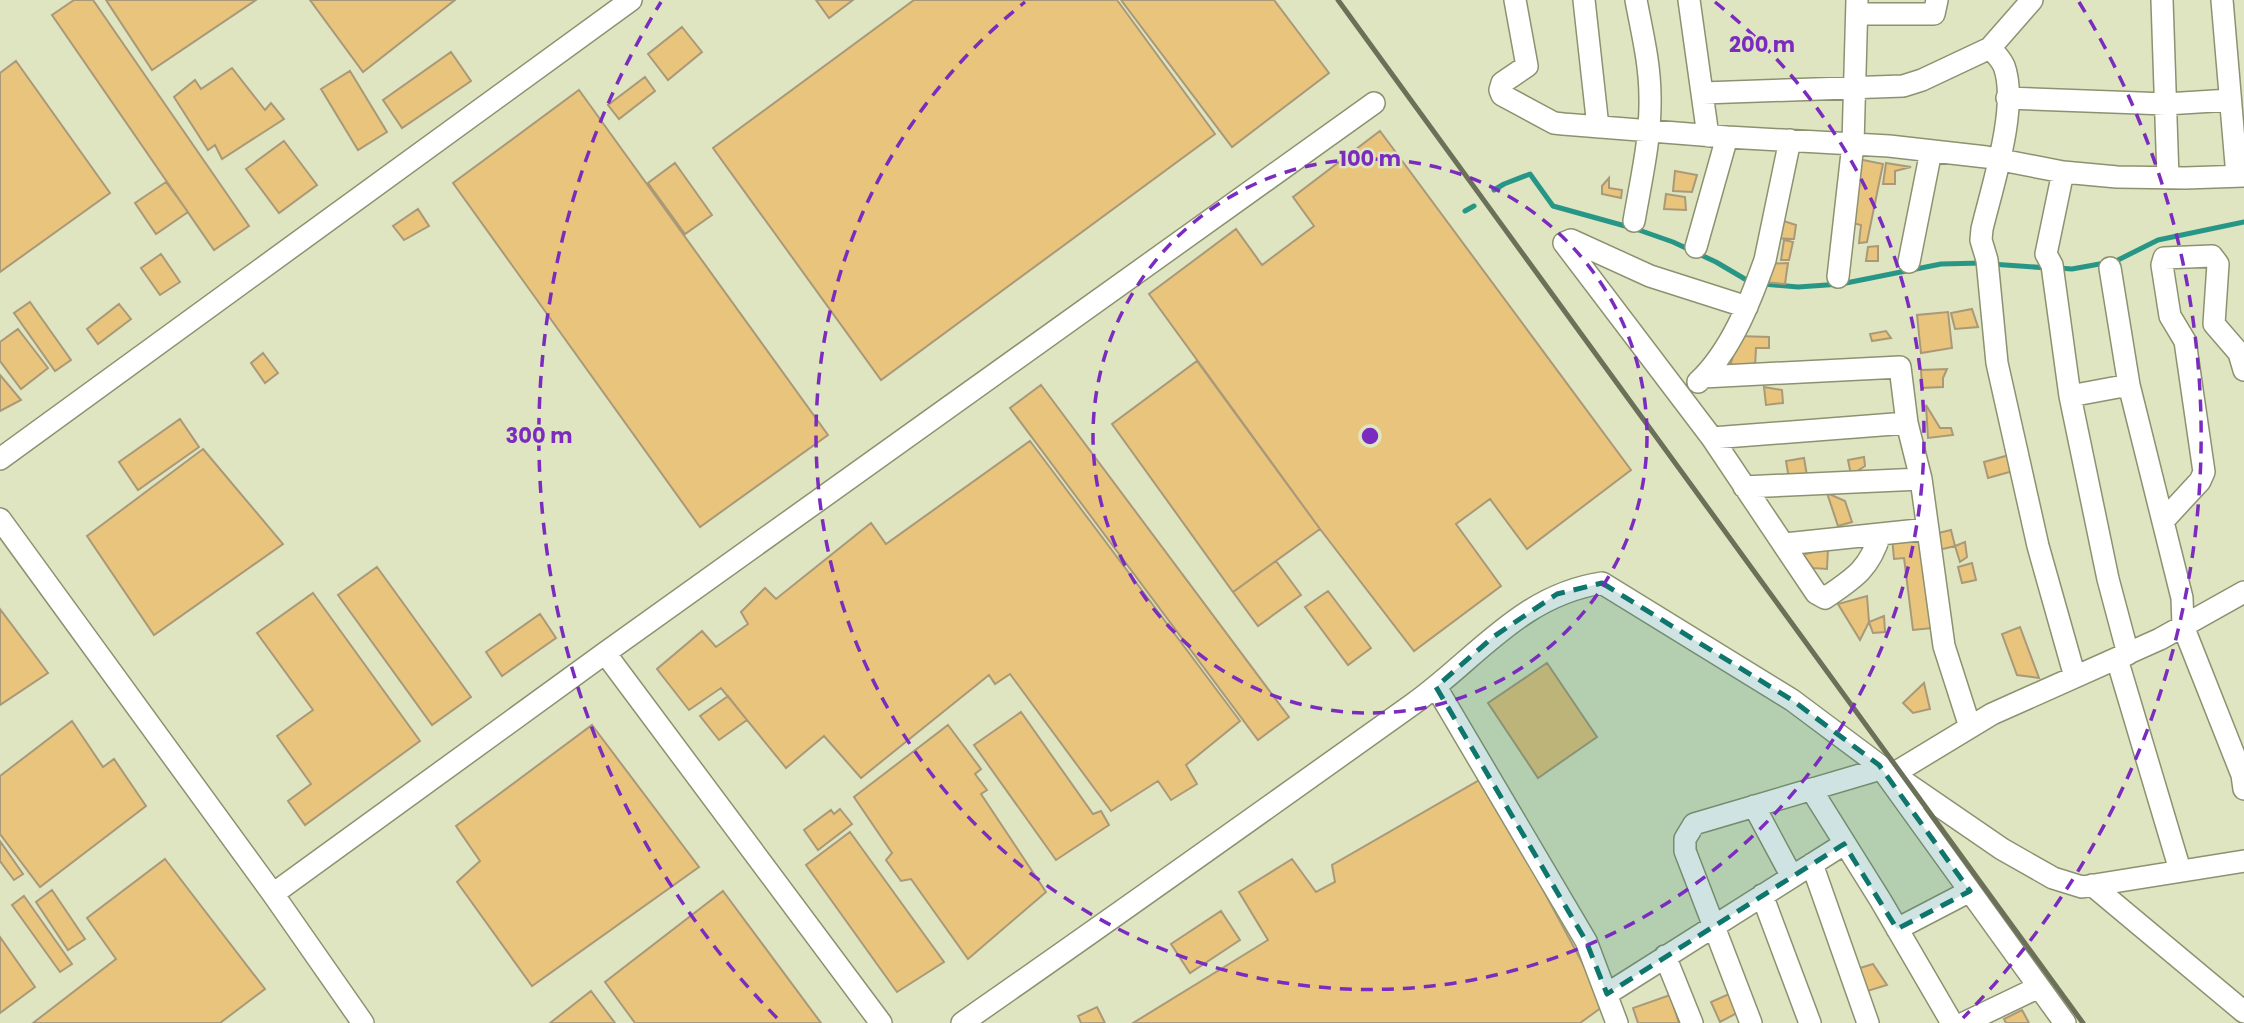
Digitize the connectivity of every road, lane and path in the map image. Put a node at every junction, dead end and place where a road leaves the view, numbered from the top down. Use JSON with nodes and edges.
{"nodes":[{"id":1,"x":631,"y":0,"type":"edge"},
{"id":2,"x":1515,"y":0,"type":"edge"},
{"id":3,"x":1584,"y":0,"type":"edge"},
{"id":4,"x":1636,"y":0,"type":"edge"},
{"id":5,"x":1689,"y":0,"type":"edge"},
{"id":6,"x":1937,"y":0,"type":"edge"},
{"id":7,"x":2032,"y":0,"type":"edge"},
{"id":8,"x":2162,"y":0,"type":"edge"},
{"id":9,"x":2221,"y":0,"type":"edge"},
{"id":10,"x":1857,"y":7,"type":"edge"},
{"id":11,"x":1990,"y":48,"type":"junction"},
{"id":12,"x":1855,"y":88,"type":"junction"},
{"id":13,"x":1703,"y":93,"type":"junction"},
{"id":14,"x":2007,"y":98,"type":"junction"},
{"id":15,"x":2230,"y":100,"type":"junction"},
{"id":16,"x":1374,"y":103,"type":"dead end"},
{"id":17,"x":2166,"y":104,"type":"junction"},
{"id":18,"x":1598,"y":127,"type":"junction"},
{"id":19,"x":1649,"y":131,"type":"junction"},
{"id":20,"x":1718,"y":136,"type":"junction"},
{"id":21,"x":1790,"y":140,"type":"junction"},
{"id":22,"x":1853,"y":144,"type":"junction"},
{"id":23,"x":1931,"y":151,"type":"junction"},
{"id":24,"x":1999,"y":160,"type":"junction"},
{"id":25,"x":2063,"y":172,"type":"junction"},
{"id":26,"x":2240,"y":176,"type":"edge"},
{"id":27,"x":2168,"y":178,"type":"junction"},
{"id":28,"x":1634,"y":221,"type":"dead end"},
{"id":29,"x":1696,"y":247,"type":"dead end"},
{"id":30,"x":1909,"y":262,"type":"dead end"},
{"id":31,"x":2110,"y":268,"type":"dead end"},
{"id":32,"x":1838,"y":277,"type":"dead end"},
{"id":33,"x":1747,"y":307,"type":"junction"},
{"id":34,"x":2244,"y":370,"type":"edge"},
{"id":35,"x":1703,"y":377,"type":"junction"},
{"id":36,"x":2129,"y":385,"type":"junction"},
{"id":37,"x":2070,"y":396,"type":"junction"},
{"id":38,"x":1681,"y":398,"type":"junction"},
{"id":39,"x":1907,"y":423,"type":"junction"},
{"id":40,"x":1712,"y":438,"type":"junction"},
{"id":41,"x":0,"y":459,"type":"edge"},
{"id":42,"x":1921,"y":479,"type":"junction"},
{"id":43,"x":1744,"y":487,"type":"junction"},
{"id":44,"x":0,"y":519,"type":"edge"},
{"id":45,"x":2163,"y":521,"type":"junction"},
{"id":46,"x":1928,"y":529,"type":"junction"},
{"id":47,"x":1880,"y":534,"type":"junction"},
{"id":48,"x":1785,"y":544,"type":"junction"},
{"id":49,"x":2244,"y":592,"type":"edge"},
{"id":50,"x":2183,"y":626,"type":"junction"},
{"id":51,"x":605,"y":653,"type":"junction"},
{"id":52,"x":2122,"y":656,"type":"junction"},
{"id":53,"x":2076,"y":677,"type":"junction"},
{"id":54,"x":1436,"y":687,"type":"junction"},
{"id":55,"x":1970,"y":727,"type":"junction"},
{"id":56,"x":1887,"y":771,"type":"junction"},
{"id":57,"x":1811,"y":789,"type":"junction"},
{"id":58,"x":2244,"y":789,"type":"edge"},
{"id":59,"x":1754,"y":806,"type":"junction"},
{"id":60,"x":1844,"y":844,"type":"junction"},
{"id":61,"x":2244,"y":861,"type":"edge"},
{"id":62,"x":1812,"y":864,"type":"junction"},
{"id":63,"x":2180,"y":870,"type":"junction"},
{"id":64,"x":1792,"y":877,"type":"junction"},
{"id":65,"x":2092,"y":885,"type":"junction"},
{"id":66,"x":1970,"y":891,"type":"junction"},
{"id":67,"x":273,"y":894,"type":"junction"},
{"id":68,"x":1762,"y":895,"type":"junction"},
{"id":69,"x":1714,"y":926,"type":"junction"},
{"id":70,"x":1897,"y":929,"type":"junction"},
{"id":71,"x":1665,"y":956,"type":"junction"},
{"id":72,"x":2039,"y":987,"type":"junction"},
{"id":73,"x":1606,"y":994,"type":"junction"},
{"id":74,"x":2244,"y":1012,"type":"edge"},
{"id":75,"x":1965,"y":1022,"type":"edge"},
{"id":76,"x":363,"y":1023,"type":"edge"},
{"id":77,"x":881,"y":1023,"type":"edge"},
{"id":78,"x":961,"y":1023,"type":"edge"},
{"id":79,"x":1617,"y":1023,"type":"edge"},
{"id":80,"x":1692,"y":1023,"type":"edge"},
{"id":81,"x":1751,"y":1023,"type":"edge"},
{"id":82,"x":1810,"y":1023,"type":"edge"},
{"id":83,"x":1868,"y":1023,"type":"edge"},
{"id":84,"x":2065,"y":1023,"type":"edge"}],
"edges":[{"from":1,"to":41,"type":"street"},
{"from":2,"to":18,"type":"street"},
{"from":3,"to":18,"type":"street"},
{"from":4,"to":19,"type":"street"},
{"from":5,"to":13,"type":"street"},
{"from":6,"to":10,"type":"street"},
{"from":7,"to":11,"type":"street"},
{"from":8,"to":17,"type":"street"},
{"from":9,"to":15,"type":"street"},
{"from":10,"to":12,"type":"street"},
{"from":11,"to":12,"type":"street"},
{"from":11,"to":14,"type":"street"},
{"from":12,"to":13,"type":"street"},
{"from":12,"to":22,"type":"street"},
{"from":13,"to":20,"type":"street"},
{"from":14,"to":17,"type":"street"},
{"from":14,"to":24,"type":"street"},
{"from":15,"to":17,"type":"street"},
{"from":15,"to":26,"type":"street"},
{"from":16,"to":51,"type":"street"},
{"from":17,"to":27,"type":"street"},
{"from":18,"to":19,"type":"street"},
{"from":19,"to":20,"type":"street"},
{"from":19,"to":28,"type":"street"},
{"from":20,"to":21,"type":"street"},
{"from":20,"to":29,"type":"street"},
{"from":21,"to":22,"type":"street"},
{"from":21,"to":33,"type":"street"},
{"from":22,"to":23,"type":"street"},
{"from":22,"to":32,"type":"street"},
{"from":23,"to":24,"type":"street"},
{"from":23,"to":30,"type":"street"},
{"from":24,"to":25,"type":"street"},
{"from":24,"to":53,"type":"street"},
{"from":25,"to":27,"type":"street"},
{"from":25,"to":37,"type":"street"},
{"from":26,"to":27,"type":"street"},
{"from":31,"to":36,"type":"street"},
{"from":33,"to":35,"type":"street"},
{"from":33,"to":38,"type":"street"},
{"from":34,"to":45,"type":"street"},
{"from":35,"to":38,"type":"street"},
{"from":35,"to":39,"type":"street"},
{"from":36,"to":37,"type":"street"},
{"from":36,"to":45,"type":"street"},
{"from":37,"to":52,"type":"street"},
{"from":38,"to":40,"type":"street"},
{"from":39,"to":40,"type":"street"},
{"from":39,"to":42,"type":"street"},
{"from":40,"to":43,"type":"street"},
{"from":42,"to":43,"type":"street"},
{"from":42,"to":46,"type":"street"},
{"from":43,"to":48,"type":"street"},
{"from":44,"to":67,"type":"street"},
{"from":45,"to":50,"type":"street"},
{"from":46,"to":47,"type":"street"},
{"from":46,"to":55,"type":"street"},
{"from":47,"to":48,"type":"street"},
{"from":47,"to":48,"type":"street"},
{"from":49,"to":50,"type":"street"},
{"from":50,"to":52,"type":"street"},
{"from":50,"to":58,"type":"street"},
{"from":51,"to":67,"type":"street"},
{"from":51,"to":77,"type":"street"},
{"from":52,"to":53,"type":"street"},
{"from":52,"to":63,"type":"street"},
{"from":53,"to":55,"type":"street"},
{"from":54,"to":56,"type":"street"},
{"from":54,"to":73,"type":"street"},
{"from":54,"to":78,"type":"street"},
{"from":55,"to":56,"type":"street"},
{"from":56,"to":57,"type":"street"},
{"from":56,"to":65,"type":"street"},
{"from":56,"to":66,"type":"street"},
{"from":57,"to":59,"type":"street"},
{"from":57,"to":60,"type":"street"},
{"from":59,"to":64,"type":"street"},
{"from":59,"to":69,"type":"street"},
{"from":60,"to":62,"type":"street"},
{"from":60,"to":70,"type":"street"},
{"from":61,"to":63,"type":"street"},
{"from":62,"to":64,"type":"street"},
{"from":62,"to":83,"type":"street"},
{"from":63,"to":65,"type":"street"},
{"from":64,"to":68,"type":"street"},
{"from":65,"to":74,"type":"street"},
{"from":66,"to":70,"type":"street"},
{"from":66,"to":72,"type":"street"},
{"from":67,"to":76,"type":"street"},
{"from":68,"to":69,"type":"street"},
{"from":68,"to":82,"type":"street"},
{"from":69,"to":71,"type":"street"},
{"from":69,"to":81,"type":"street"},
{"from":70,"to":75,"type":"street"},
{"from":71,"to":73,"type":"street"},
{"from":71,"to":80,"type":"street"},
{"from":72,"to":75,"type":"street"},
{"from":72,"to":84,"type":"street"},
{"from":73,"to":79,"type":"street"}]}
